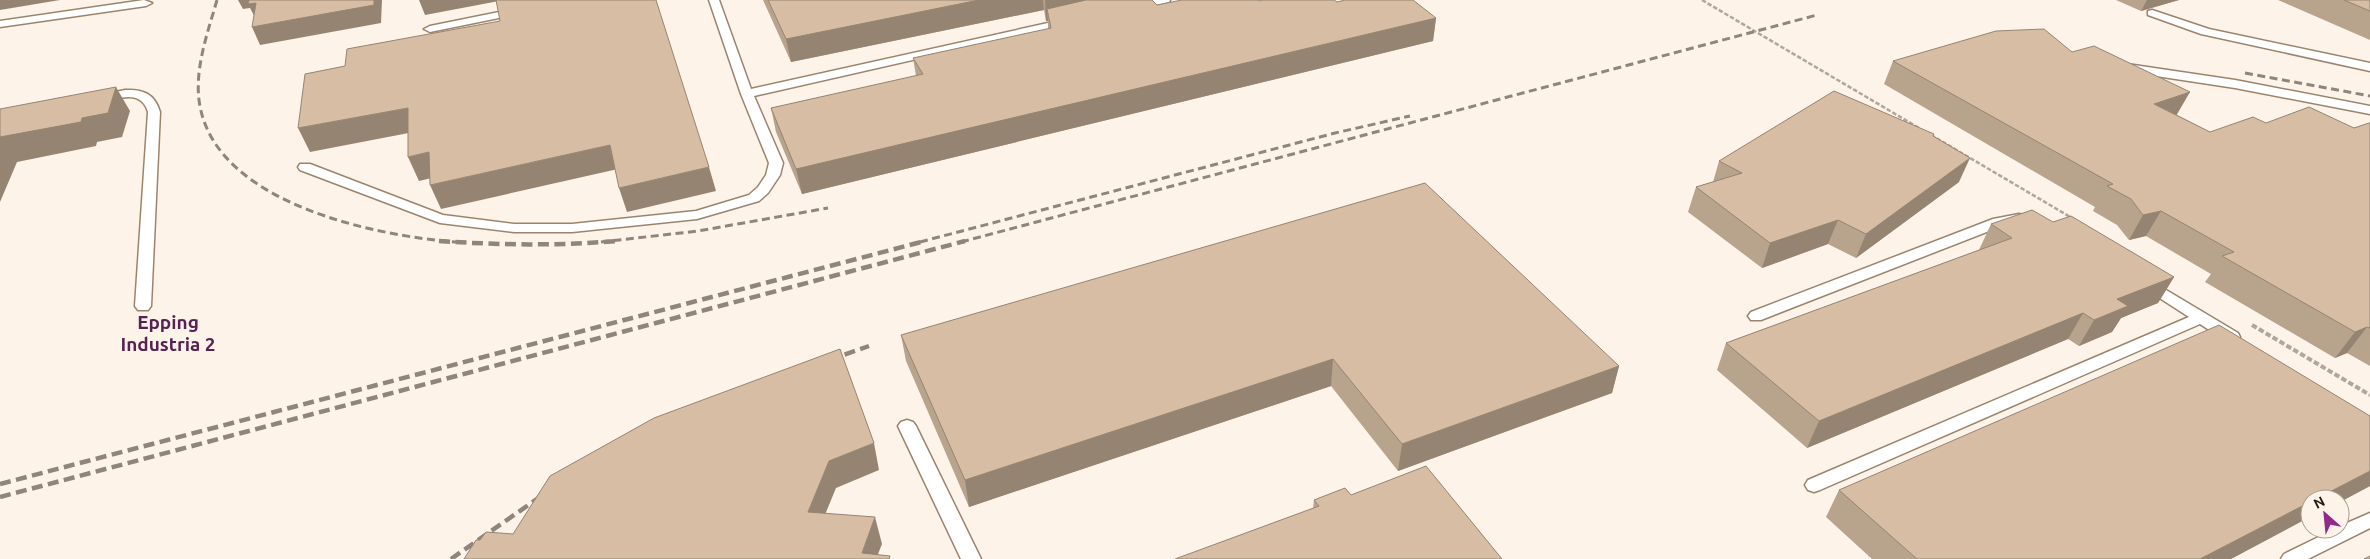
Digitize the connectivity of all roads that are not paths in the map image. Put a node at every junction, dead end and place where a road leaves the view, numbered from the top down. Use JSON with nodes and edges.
{"nodes":[{"id":1,"x":714,"y":0,"type":"edge"},
{"id":2,"x":1165,"y":0,"type":"edge"},
{"id":3,"x":146,"y":3,"type":"dead end"},
{"id":4,"x":1126,"y":9,"type":"edge"},
{"id":5,"x":528,"y":10,"type":"edge"},
{"id":6,"x":2152,"y":13,"type":"dead end"},
{"id":7,"x":1078,"y":20,"type":"edge"},
{"id":8,"x":0,"y":24,"type":"edge"},
{"id":9,"x":430,"y":29,"type":"dead end"},
{"id":10,"x":2118,"y":67,"type":"edge"},
{"id":11,"x":2370,"y":67,"type":"edge"},
{"id":12,"x":747,"y":94,"type":"junction"},
{"id":13,"x":84,"y":103,"type":"edge"},
{"id":14,"x":2370,"y":110,"type":"edge"},
{"id":15,"x":305,"y":167,"type":"dead end"},
{"id":16,"x":2033,"y":217,"type":"edge"},
{"id":17,"x":2133,"y":275,"type":"edge"},
{"id":18,"x":143,"y":306,"type":"dead end"},
{"id":19,"x":1756,"y":316,"type":"dead end"},
{"id":20,"x":2200,"y":318,"type":"junction"},
{"id":21,"x":2244,"y":345,"type":"edge"},
{"id":22,"x":907,"y":426,"type":"dead end"},
{"id":23,"x":1814,"y":485,"type":"dead end"},
{"id":24,"x":2370,"y":520,"type":"edge"},
{"id":25,"x":971,"y":559,"type":"edge"},
{"id":26,"x":2291,"y":559,"type":"edge"}],
"edges":[{"from":1,"to":12,"type":"lane"},
{"from":2,"to":4,"type":"lane"},
{"from":3,"to":8,"type":"lane"},
{"from":5,"to":9,"type":"lane"},
{"from":6,"to":11,"type":"lane"},
{"from":7,"to":12,"type":"lane"},
{"from":10,"to":14,"type":"lane"},
{"from":12,"to":15,"type":"lane"},
{"from":13,"to":18,"type":"lane"},
{"from":16,"to":19,"type":"lane"},
{"from":17,"to":20,"type":"lane"},
{"from":20,"to":21,"type":"lane"},
{"from":20,"to":23,"type":"lane"},
{"from":22,"to":25,"type":"lane"},
{"from":24,"to":26,"type":"lane"}]}
